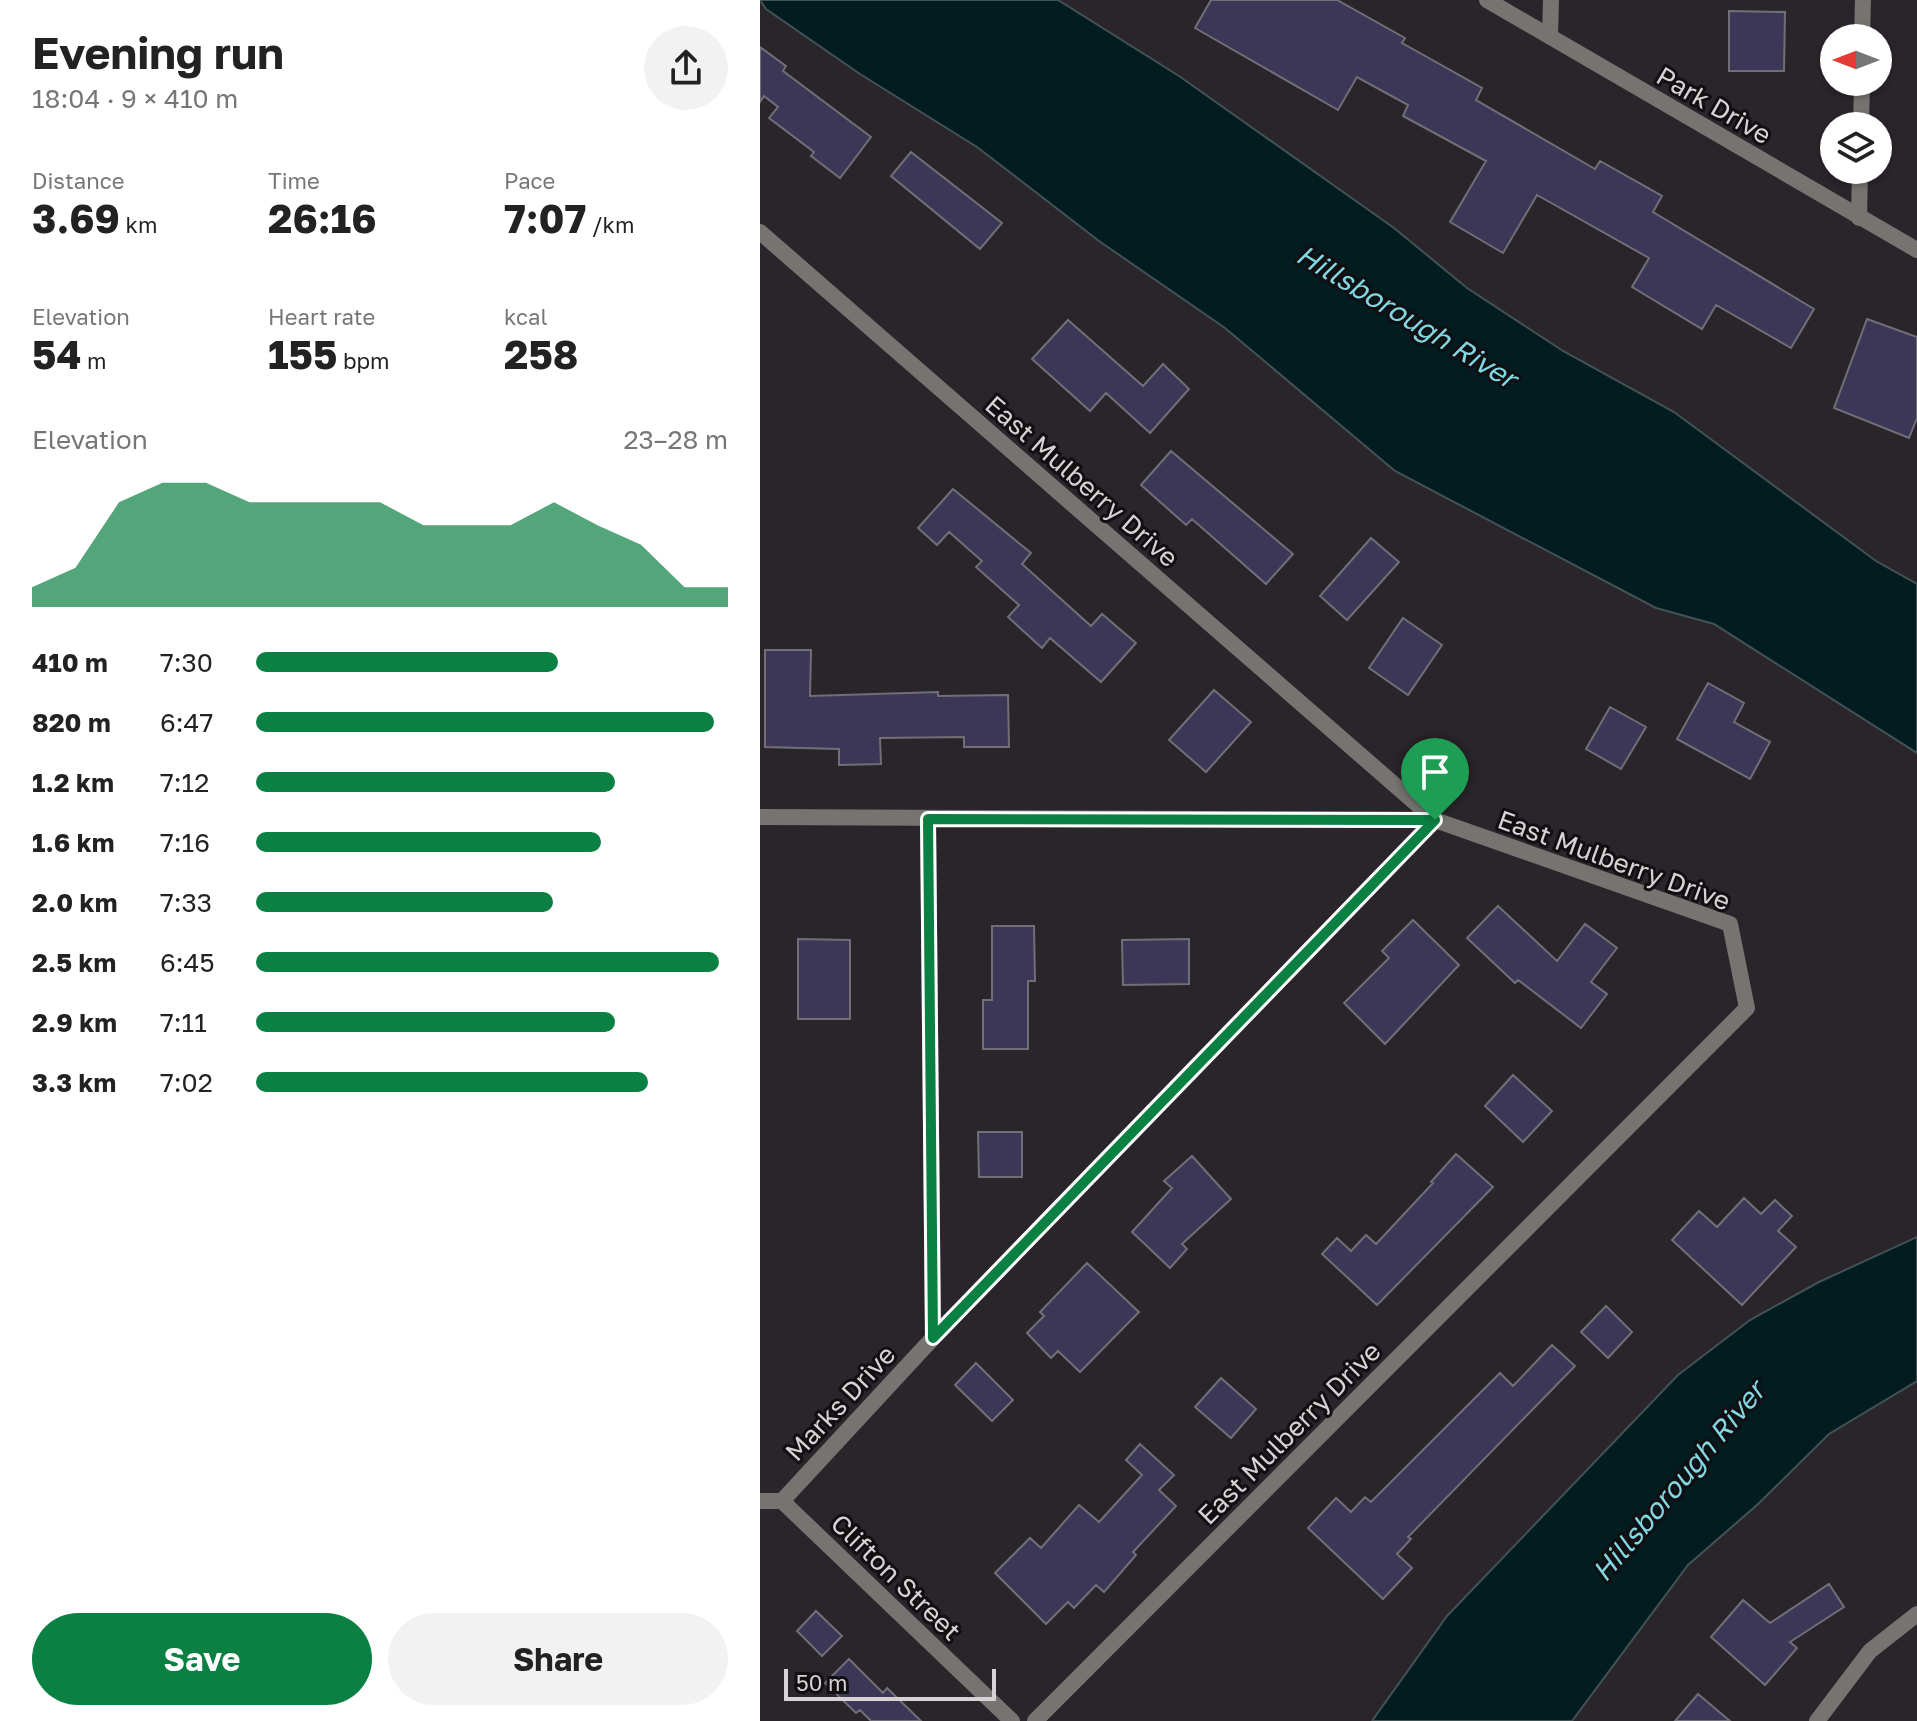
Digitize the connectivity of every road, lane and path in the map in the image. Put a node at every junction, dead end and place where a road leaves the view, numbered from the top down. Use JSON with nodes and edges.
{"nodes":[{"id":1,"x":1487,"y":0,"type":"edge"},
{"id":2,"x":1551,"y":0,"type":"edge"},
{"id":3,"x":1863,"y":0,"type":"edge"},
{"id":4,"x":1862,"y":24,"type":"edge"},
{"id":5,"x":1550,"y":36,"type":"junction"},
{"id":6,"x":1860,"y":184,"type":"edge"},
{"id":7,"x":1859,"y":218,"type":"junction"},
{"id":8,"x":760,"y":232,"type":"edge"},
{"id":9,"x":1917,"y":250,"type":"edge"},
{"id":10,"x":760,"y":817,"type":"edge"},
{"id":11,"x":928,"y":819,"type":"junction"},
{"id":12,"x":1435,"y":820,"type":"junction"},
{"id":13,"x":933,"y":1338,"type":"junction"},
{"id":14,"x":760,"y":1501,"type":"edge"},
{"id":15,"x":782,"y":1501,"type":"junction"},
{"id":16,"x":1917,"y":1614,"type":"edge"},
{"id":17,"x":1012,"y":1721,"type":"edge"},
{"id":18,"x":1035,"y":1721,"type":"edge"},
{"id":19,"x":1817,"y":1721,"type":"edge"}],
"edges":[{"from":1,"to":5,"type":"street","name":"Park Drive"},
{"from":2,"to":5,"type":"street"},
{"from":3,"to":4,"type":"street"},
{"from":5,"to":7,"type":"street","name":"Park Drive"},
{"from":6,"to":7,"type":"street"},
{"from":7,"to":9,"type":"street","name":"Park Drive"},
{"from":8,"to":12,"type":"street","name":"East Mulberry Drive"},
{"from":10,"to":11,"type":"street"},
{"from":11,"to":12,"type":"street"},
{"from":11,"to":13,"type":"street"},
{"from":12,"to":13,"type":"street","name":"Marks Drive"},
{"from":12,"to":18,"type":"street","name":"East Mulberry Drive"},
{"from":13,"to":15,"type":"street","name":"Marks Drive"},
{"from":14,"to":15,"type":"street"},
{"from":15,"to":17,"type":"street","name":"Clifton Street"},
{"from":16,"to":19,"type":"street"}]}
